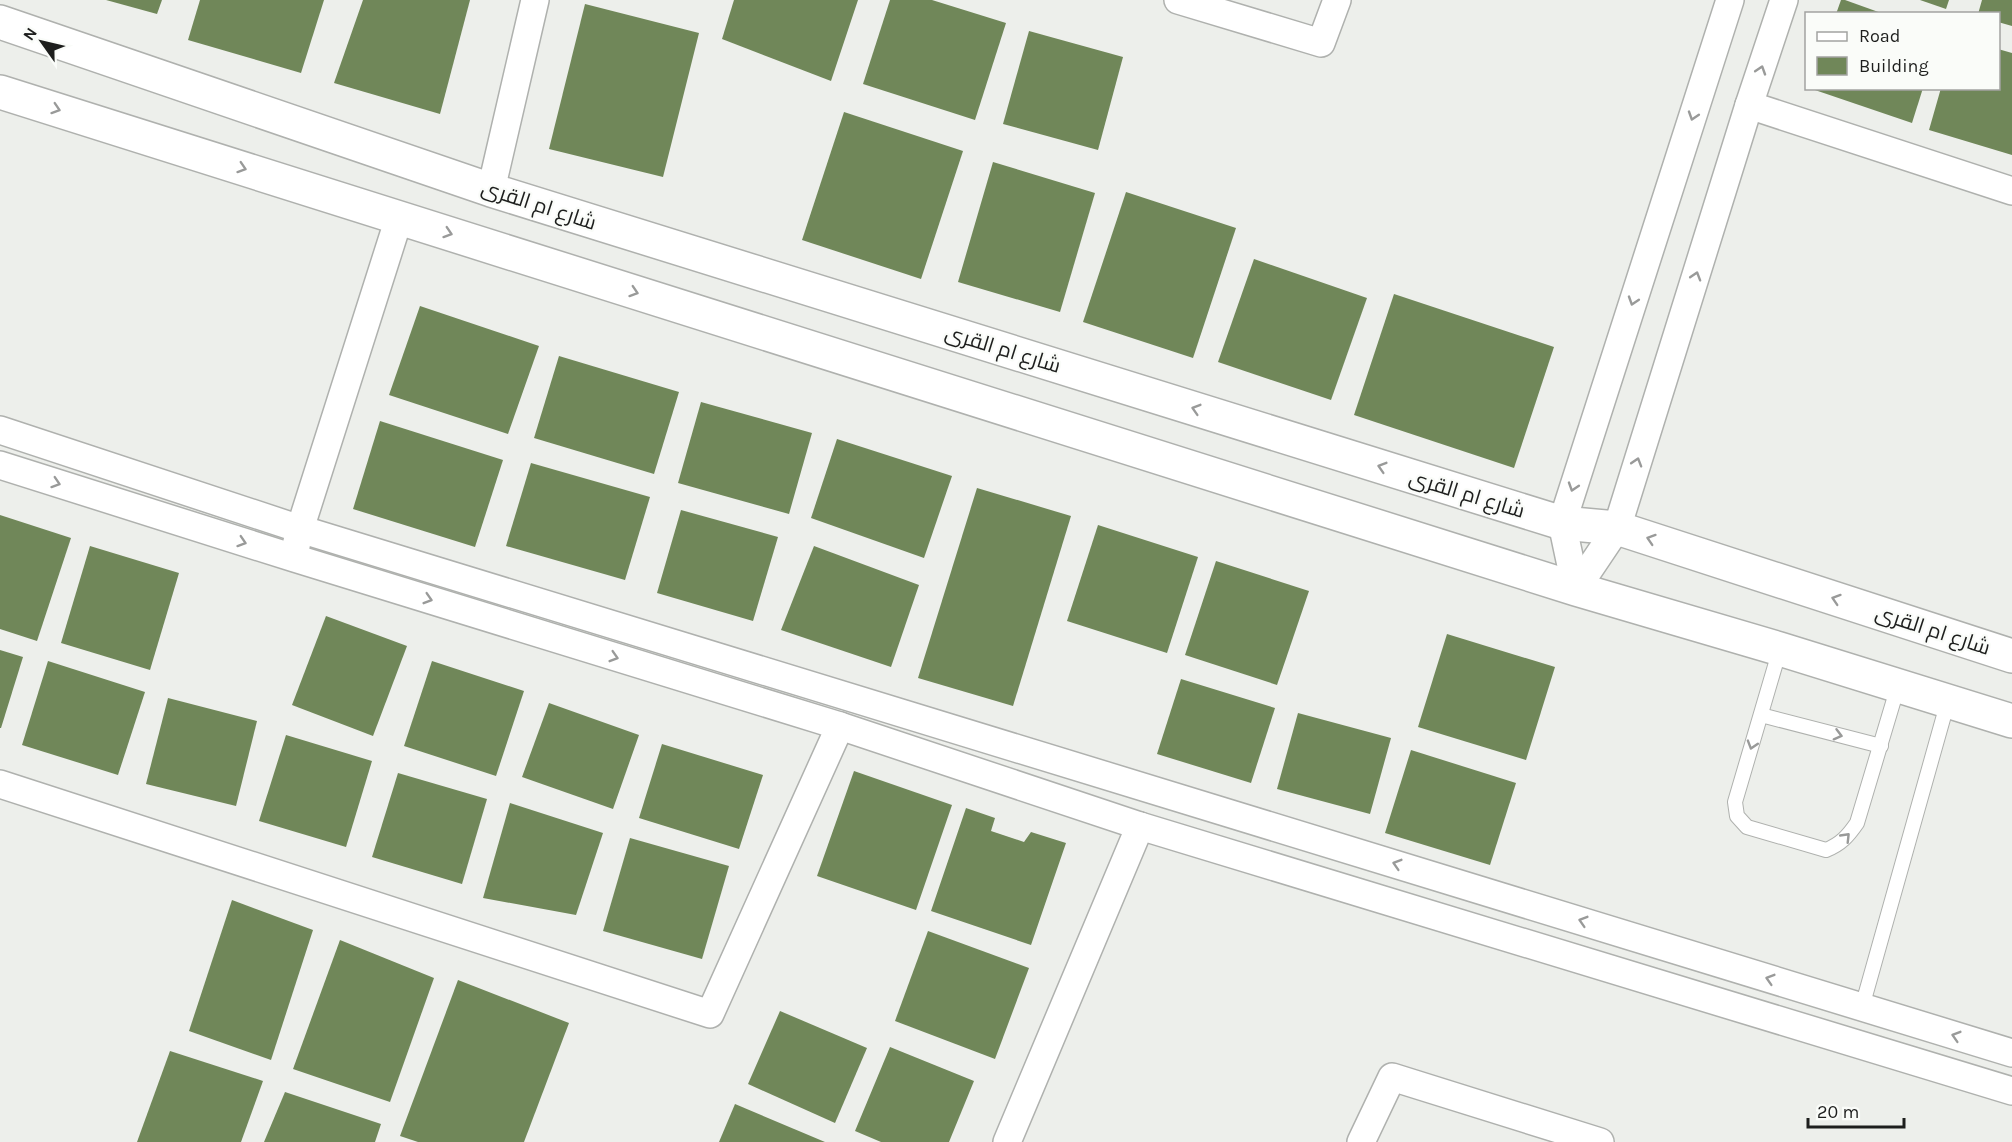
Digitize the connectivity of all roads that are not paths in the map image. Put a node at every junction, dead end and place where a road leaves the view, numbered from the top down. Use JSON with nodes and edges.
{"nodes":[{"id":1,"x":535,"y":0,"type":"edge"},
{"id":2,"x":1178,"y":0,"type":"edge"},
{"id":3,"x":1337,"y":0,"type":"edge"},
{"id":4,"x":1730,"y":0,"type":"edge"},
{"id":5,"x":1784,"y":0,"type":"edge"},
{"id":6,"x":0,"y":22,"type":"edge"},
{"id":7,"x":0,"y":92,"type":"edge"},
{"id":8,"x":1749,"y":105,"type":"junction"},
{"id":9,"x":491,"y":190,"type":"junction"},
{"id":10,"x":2012,"y":191,"type":"edge"},
{"id":11,"x":399,"y":218,"type":"junction"},
{"id":12,"x":0,"y":430,"type":"edge"},
{"id":13,"x":0,"y":465,"type":"edge"},
{"id":14,"x":1562,"y":523,"type":"junction"},
{"id":15,"x":1617,"y":528,"type":"junction"},
{"id":16,"x":300,"y":529,"type":"junction"},
{"id":17,"x":294,"y":558,"type":"junction"},
{"id":18,"x":1576,"y":589,"type":"junction"},
{"id":19,"x":1780,"y":649,"type":"junction"},
{"id":20,"x":2012,"y":656,"type":"edge"},
{"id":21,"x":1898,"y":685,"type":"junction"},
{"id":22,"x":1948,"y":701,"type":"junction"},
{"id":23,"x":1761,"y":715,"type":"junction"},
{"id":24,"x":2012,"y":722,"type":"edge"},
{"id":25,"x":840,"y":726,"type":"junction"},
{"id":26,"x":1881,"y":746,"type":"junction"},
{"id":27,"x":0,"y":784,"type":"edge"},
{"id":28,"x":1140,"y":826,"type":"junction"},
{"id":29,"x":1862,"y":1007,"type":"junction"},
{"id":30,"x":2012,"y":1053,"type":"edge"},
{"id":31,"x":2012,"y":1091,"type":"edge"},
{"id":32,"x":1007,"y":1142,"type":"edge"},
{"id":33,"x":1361,"y":1142,"type":"edge"},
{"id":34,"x":1600,"y":1142,"type":"edge"}],
"edges":[{"from":1,"to":9,"type":"street"},
{"from":2,"to":3,"type":"street"},
{"from":4,"to":14,"type":"street","one_way":true},
{"from":8,"to":5,"type":"street","one_way":true},
{"from":6,"to":9,"type":"main road","name":"شارع ام القرى"},
{"from":7,"to":11,"type":"main road","one_way":true},
{"from":8,"to":10,"type":"street"},
{"from":15,"to":8,"type":"street","one_way":true},
{"from":14,"to":9,"type":"main road","name":"شارع ام القرى","one_way":true},
{"from":11,"to":16,"type":"street"},
{"from":11,"to":18,"type":"main road","one_way":true},
{"from":12,"to":16,"type":"street"},
{"from":13,"to":17,"type":"street","one_way":true},
{"from":14,"to":15,"type":"main road","name":"شارع ام القرى"},
{"from":14,"to":18,"type":"street"},
{"from":15,"to":18,"type":"street"},
{"from":20,"to":15,"type":"main road","name":"شارع ام القرى","one_way":true},
{"from":16,"to":17,"type":"street"},
{"from":29,"to":16,"type":"street","one_way":true},
{"from":17,"to":25,"type":"street","one_way":true},
{"from":18,"to":19,"type":"main road"},
{"from":19,"to":21,"type":"main road"},
{"from":19,"to":23,"type":"lane"},
{"from":21,"to":22,"type":"main road"},
{"from":21,"to":26,"type":"lane"},
{"from":22,"to":24,"type":"main road"},
{"from":22,"to":29,"type":"lane"},
{"from":23,"to":26,"type":"lane","one_way":true},
{"from":23,"to":26,"type":"lane","one_way":true},
{"from":25,"to":27,"type":"street"},
{"from":25,"to":28,"type":"street"},
{"from":28,"to":31,"type":"street"},
{"from":28,"to":32,"type":"street"},
{"from":30,"to":29,"type":"street","one_way":true},
{"from":33,"to":34,"type":"street"}]}
